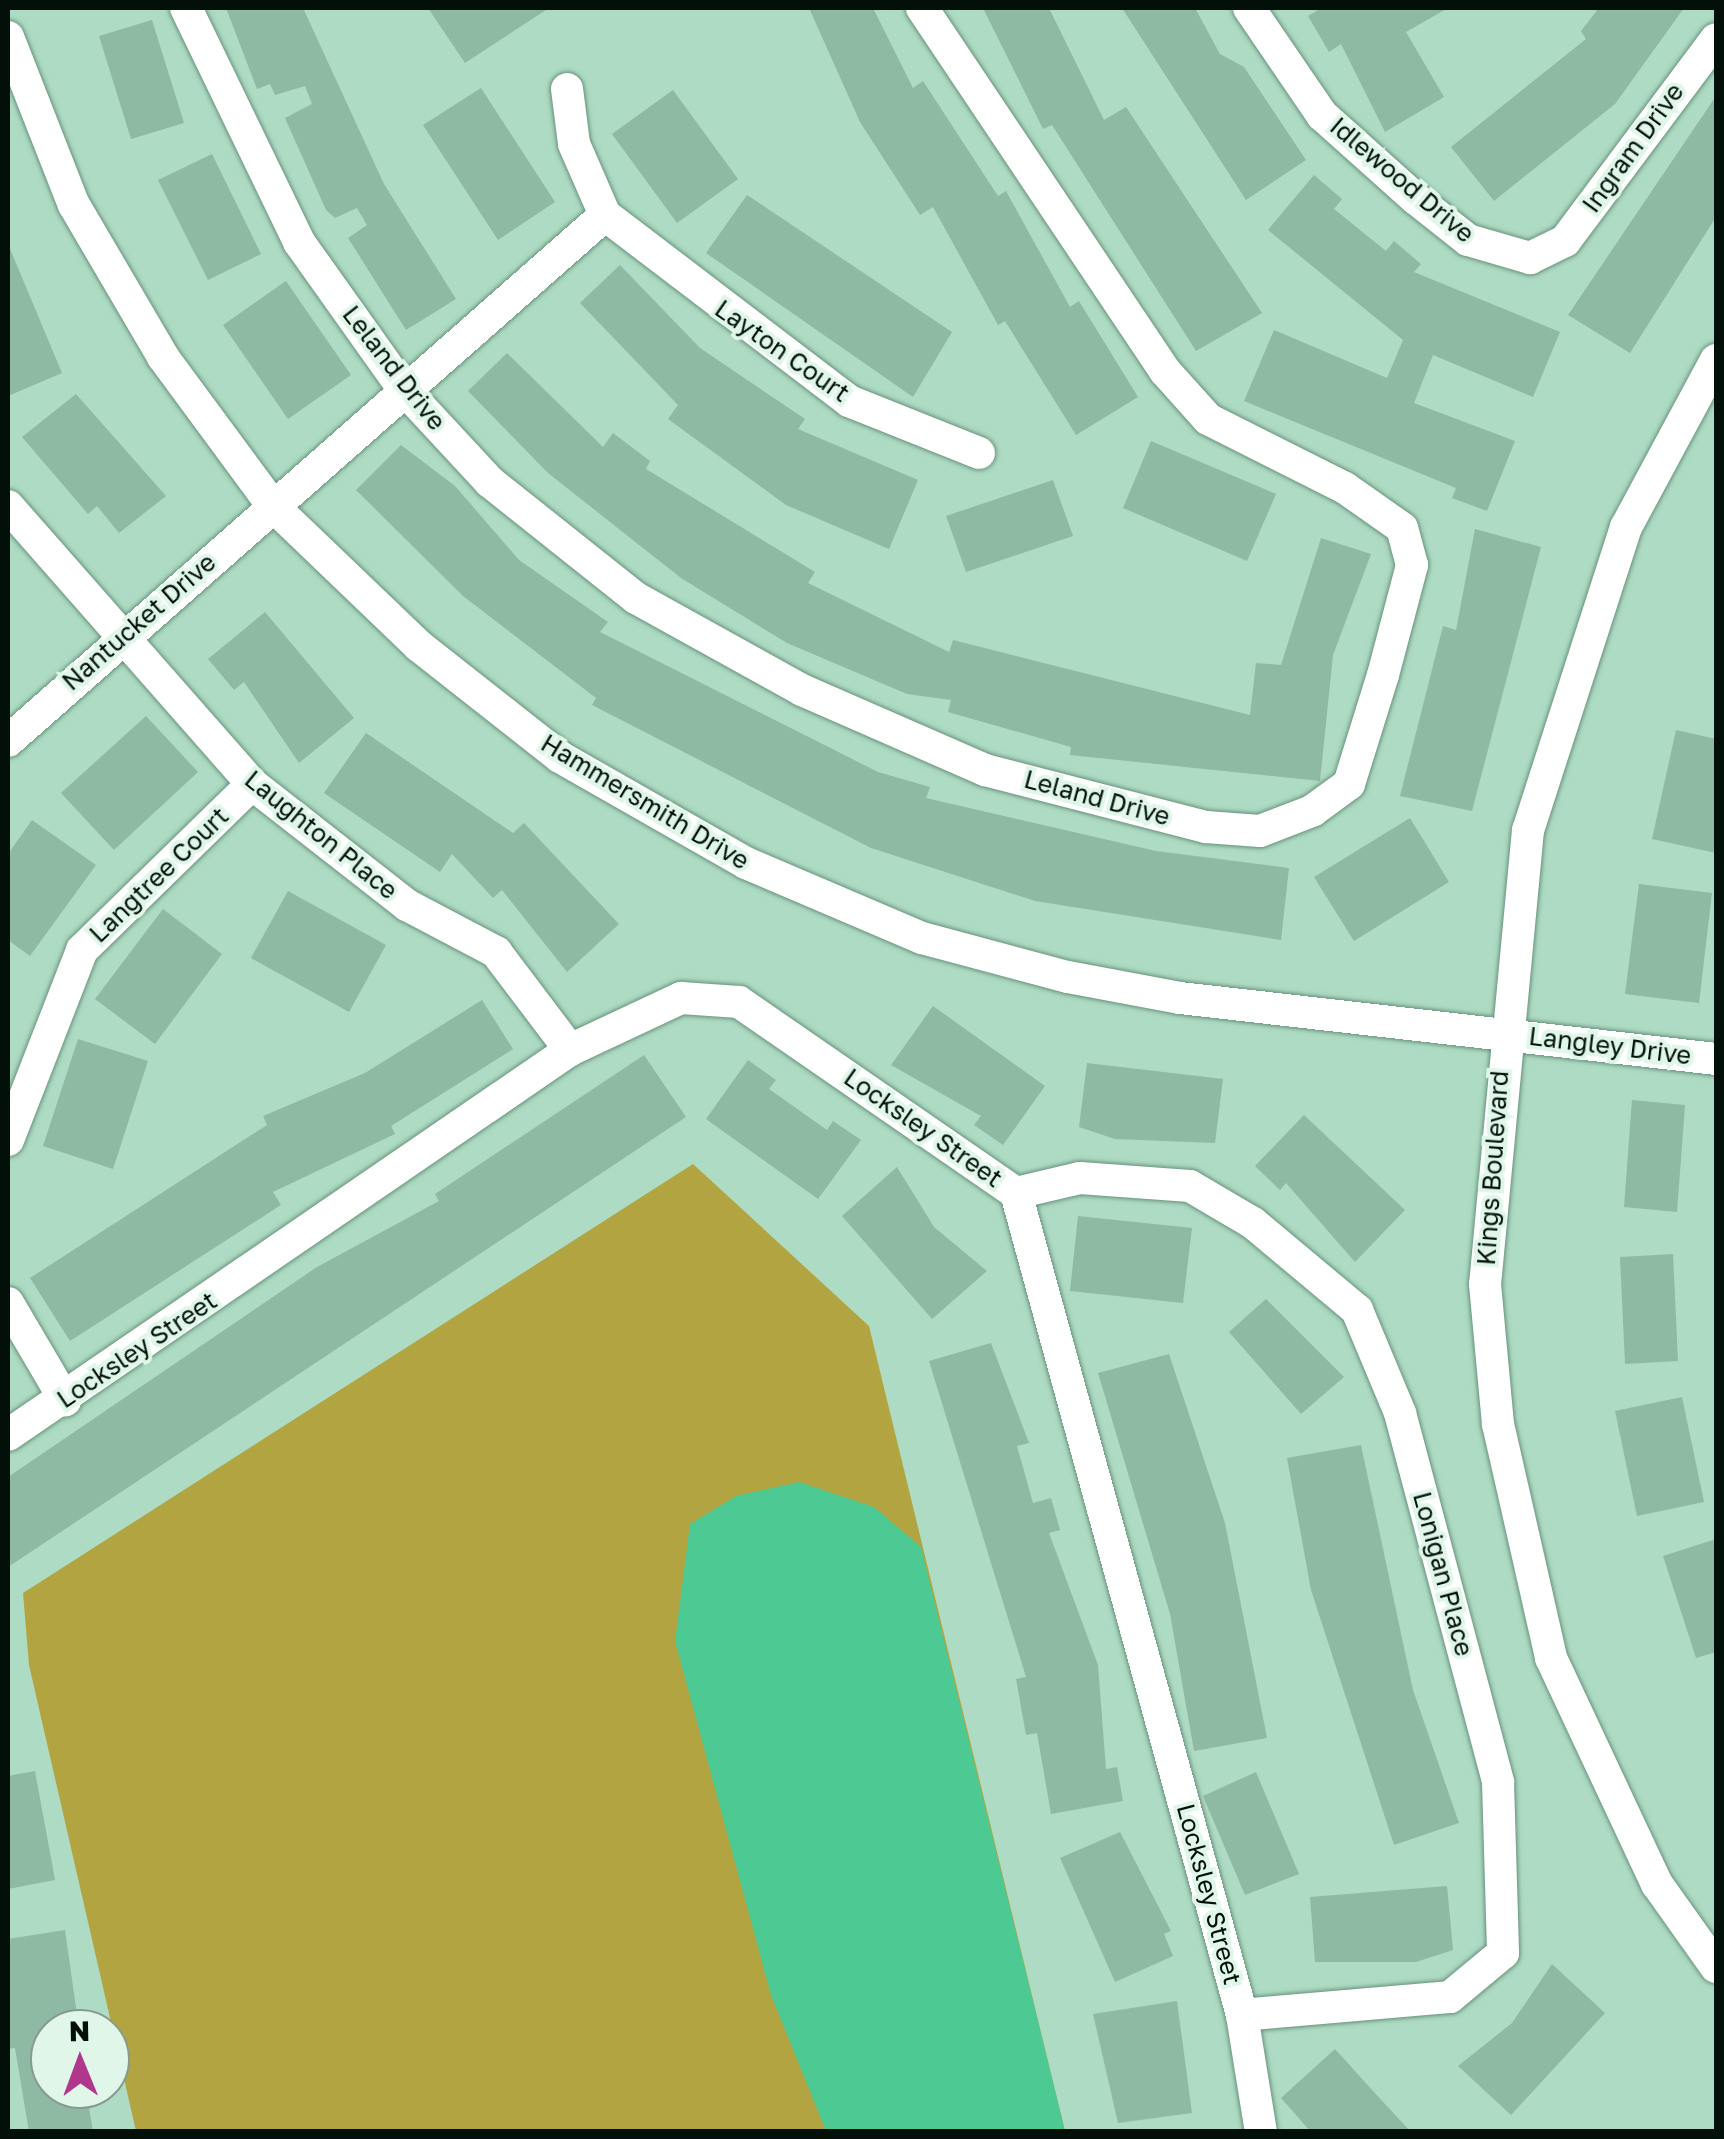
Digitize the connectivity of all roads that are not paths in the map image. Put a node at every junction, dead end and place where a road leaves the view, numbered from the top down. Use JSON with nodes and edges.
{"nodes":[{"id":1,"x":186,"y":8,"type":"edge"},
{"id":2,"x":922,"y":8,"type":"edge"},
{"id":3,"x":1256,"y":10,"type":"edge"},
{"id":4,"x":8,"y":37,"type":"edge"},
{"id":5,"x":1716,"y":39,"type":"edge"},
{"id":6,"x":568,"y":89,"type":"dead end"},
{"id":7,"x":605,"y":215,"type":"junction"},
{"id":8,"x":1548,"y":254,"type":"joint"},
{"id":9,"x":1716,"y":360,"type":"edge"},
{"id":10,"x":402,"y":387,"type":"junction"},
{"id":11,"x":979,"y":453,"type":"dead end"},
{"id":12,"x":8,"y":506,"type":"edge"},
{"id":13,"x":273,"y":506,"type":"junction"},
{"id":14,"x":125,"y":630,"type":"junction"},
{"id":15,"x":8,"y":741,"type":"edge"},
{"id":16,"x":252,"y":784,"type":"junction"},
{"id":17,"x":1503,"y":1032,"type":"junction"},
{"id":18,"x":570,"y":1050,"type":"junction"},
{"id":19,"x":1716,"y":1059,"type":"edge"},
{"id":20,"x":8,"y":1140,"type":"edge"},
{"id":21,"x":1016,"y":1193,"type":"junction"},
{"id":22,"x":8,"y":1304,"type":"edge"},
{"id":23,"x":65,"y":1400,"type":"junction"},
{"id":24,"x":8,"y":1435,"type":"edge"},
{"id":25,"x":1716,"y":1968,"type":"edge"},
{"id":26,"x":1242,"y":2015,"type":"junction"},
{"id":27,"x":1261,"y":2132,"type":"edge"}],
"edges":[{"from":1,"to":10,"type":"street","name":"Leland Drive"},
{"from":2,"to":10,"type":"street","name":"Leland Drive"},
{"from":3,"to":8,"type":"street","name":"Idlewood Drive"},
{"from":4,"to":13,"type":"street","name":"Hammersmith Drive"},
{"from":5,"to":8,"type":"street","name":"Ingram Drive"},
{"from":6,"to":7,"type":"street","name":"Layton Court"},
{"from":7,"to":10,"type":"street"},
{"from":7,"to":11,"type":"street","name":"Layton Court"},
{"from":9,"to":17,"type":"street","name":"Kings Boulevard"},
{"from":10,"to":13,"type":"street","name":"Nantucket Drive"},
{"from":12,"to":14,"type":"street","name":"Laughton Place"},
{"from":13,"to":14,"type":"street","name":"Nantucket Drive"},
{"from":13,"to":17,"type":"street","name":"Hammersmith Drive"},
{"from":14,"to":15,"type":"street","name":"Nantucket Drive"},
{"from":14,"to":16,"type":"street","name":"Laughton Place"},
{"from":16,"to":18,"type":"street","name":"Laughton Place"},
{"from":16,"to":20,"type":"street","name":"Langtree Court"},
{"from":17,"to":19,"type":"street","name":"Langley Drive"},
{"from":17,"to":25,"type":"street","name":"Kings Boulevard"},
{"from":18,"to":21,"type":"street","name":"Locksley Street"},
{"from":18,"to":23,"type":"street","name":"Locksley Street"},
{"from":21,"to":26,"type":"street","name":"Locksley Street"},
{"from":21,"to":26,"type":"street","name":"Lonigan Place"},
{"from":22,"to":23,"type":"street"},
{"from":23,"to":24,"type":"street","name":"Locksley Street"},
{"from":26,"to":27,"type":"street","name":"Locksley Street"}]}
